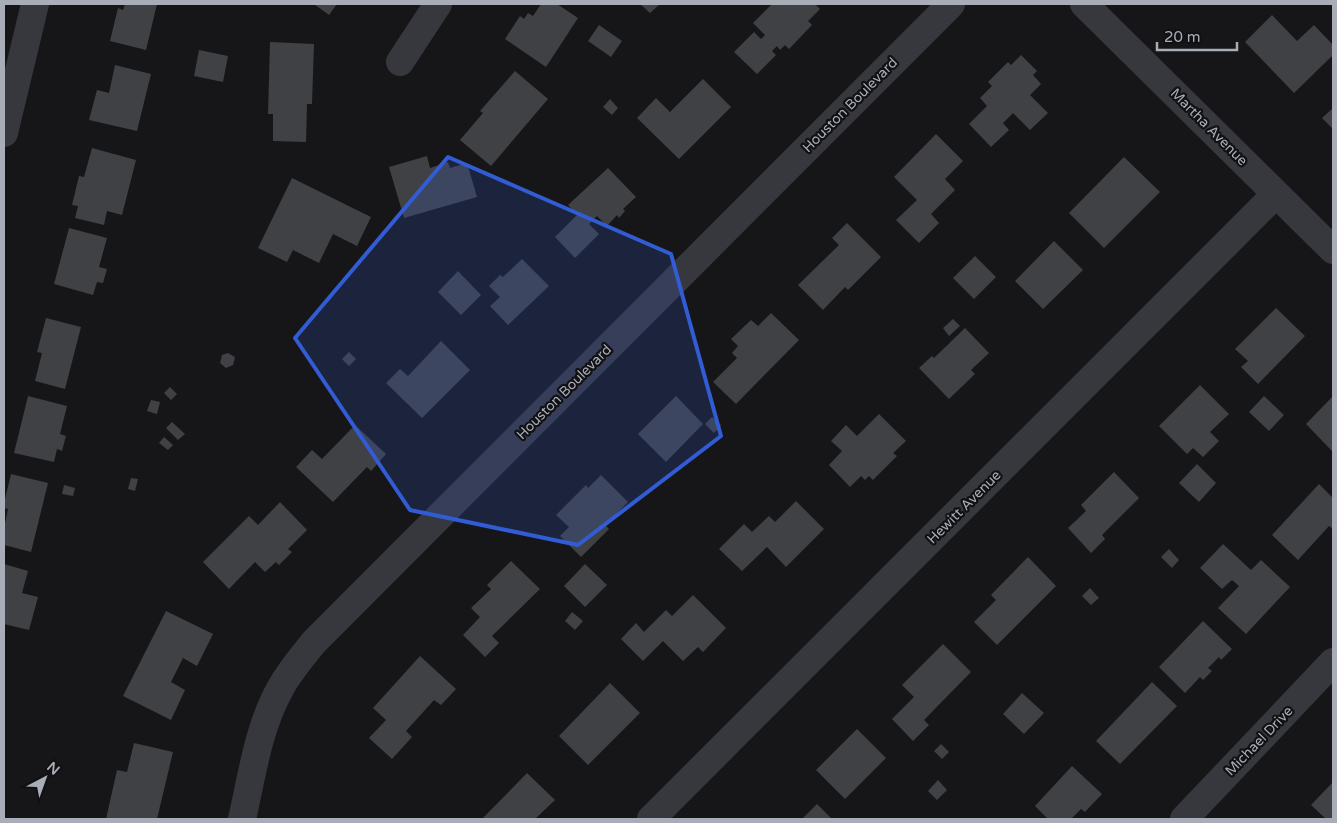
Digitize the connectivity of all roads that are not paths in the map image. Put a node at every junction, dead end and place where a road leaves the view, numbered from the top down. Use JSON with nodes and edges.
{"nodes":[{"id":1,"x":35,"y":4,"type":"edge"},
{"id":2,"x":438,"y":4,"type":"edge"},
{"id":3,"x":951,"y":4,"type":"edge"},
{"id":4,"x":1084,"y":4,"type":"edge"},
{"id":5,"x":400,"y":62,"type":"dead end"},
{"id":6,"x":4,"y":133,"type":"edge"},
{"id":7,"x":1276,"y":194,"type":"junction"},
{"id":8,"x":1333,"y":250,"type":"edge"},
{"id":9,"x":1333,"y":662,"type":"edge"},
{"id":10,"x":242,"y":819,"type":"edge"},
{"id":11,"x":652,"y":819,"type":"edge"},
{"id":12,"x":1184,"y":819,"type":"edge"}],
"edges":[{"from":1,"to":6,"type":"street"},
{"from":2,"to":5,"type":"street"},
{"from":3,"to":10,"type":"street","name":"Houston Boulevard"},
{"from":4,"to":7,"type":"street","name":"Martha Avenue"},
{"from":7,"to":8,"type":"street","name":"Martha Avenue"},
{"from":7,"to":11,"type":"street","name":"Hewitt Avenue"},
{"from":9,"to":12,"type":"street","name":"Michael Drive"}]}
